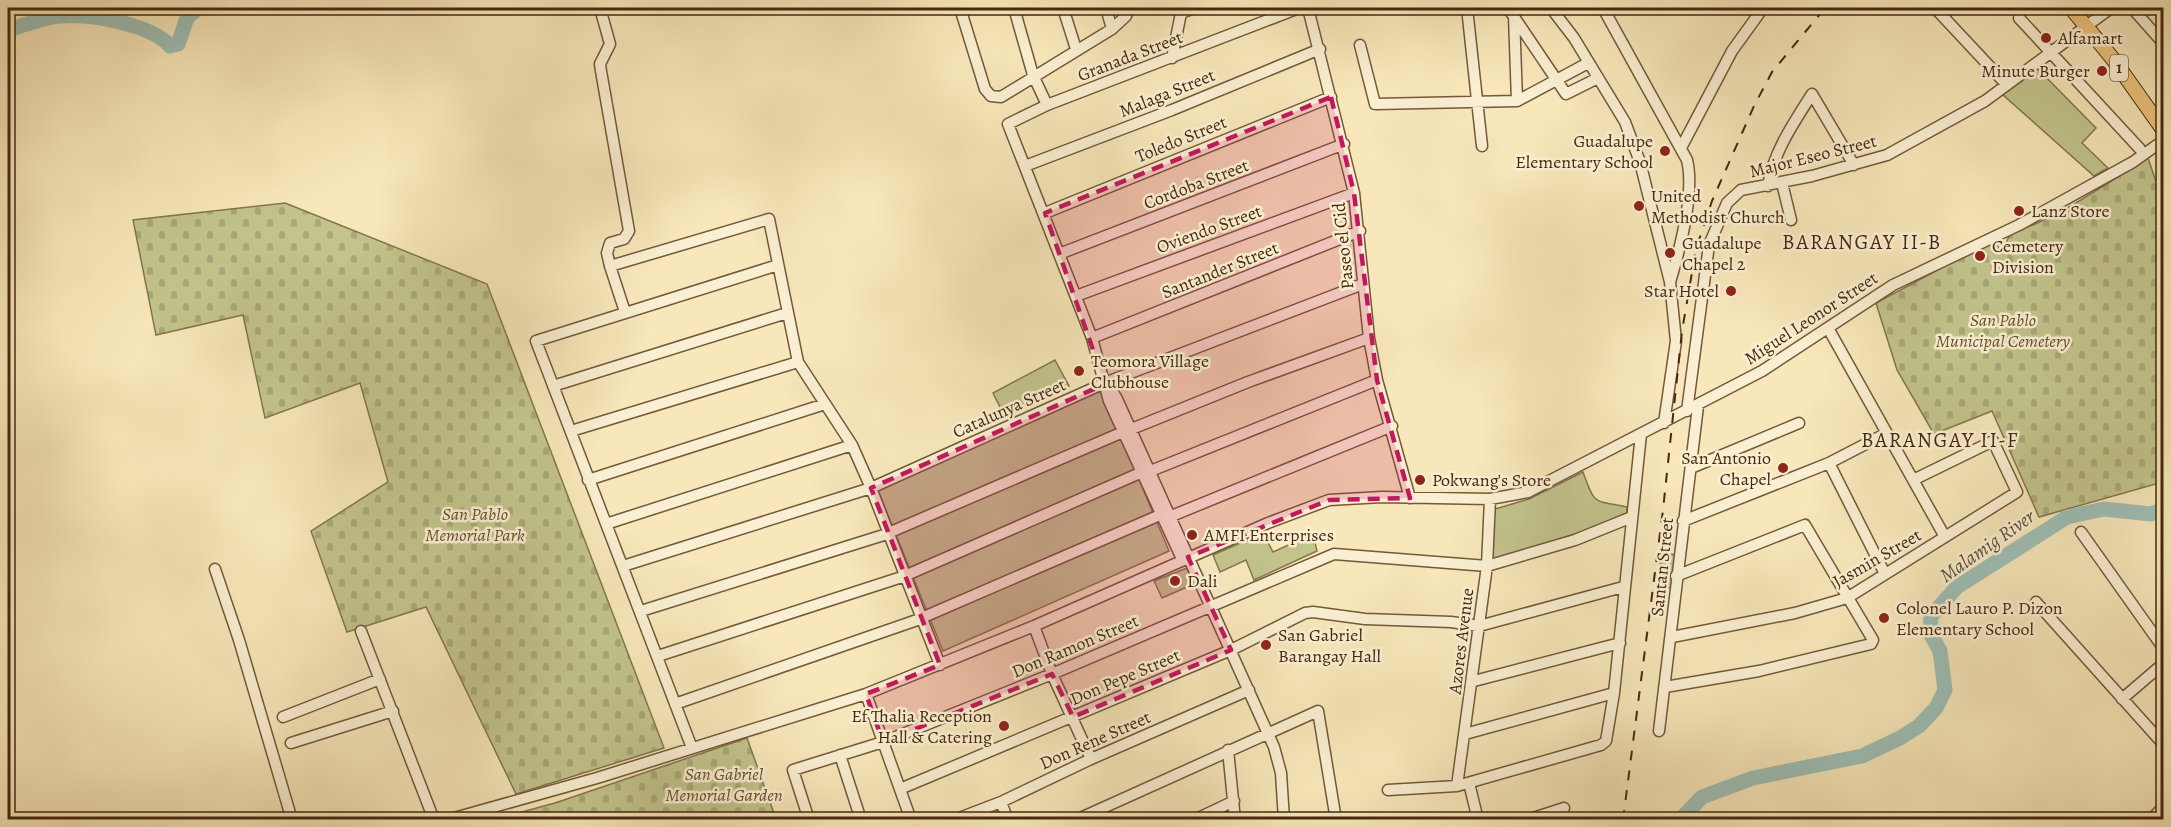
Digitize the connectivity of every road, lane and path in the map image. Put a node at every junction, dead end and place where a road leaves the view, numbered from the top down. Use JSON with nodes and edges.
{"nodes":[{"id":1,"x":600,"y":8,"type":"edge"},
{"id":2,"x":960,"y":8,"type":"edge"},
{"id":3,"x":1014,"y":8,"type":"edge"},
{"id":4,"x":1063,"y":8,"type":"edge"},
{"id":5,"x":1106,"y":8,"type":"edge"},
{"id":6,"x":1129,"y":8,"type":"edge"},
{"id":7,"x":1195,"y":8,"type":"edge"},
{"id":8,"x":1299,"y":8,"type":"edge"},
{"id":9,"x":1308,"y":8,"type":"edge"},
{"id":10,"x":1467,"y":8,"type":"edge"},
{"id":11,"x":1551,"y":8,"type":"edge"},
{"id":12,"x":1604,"y":8,"type":"edge"},
{"id":13,"x":1763,"y":8,"type":"edge"},
{"id":14,"x":1935,"y":8,"type":"edge"},
{"id":15,"x":2071,"y":8,"type":"edge"},
{"id":16,"x":2111,"y":8,"type":"edge"},
{"id":17,"x":2132,"y":8,"type":"edge"},
{"id":18,"x":1181,"y":10,"type":"edge"},
{"id":19,"x":1511,"y":12,"type":"edge"},
{"id":20,"x":2019,"y":18,"type":"dead end"},
{"id":21,"x":2086,"y":25,"type":"junction"},
{"id":22,"x":1112,"y":29,"type":"junction"},
{"id":23,"x":2163,"y":44,"type":"edge"},
{"id":24,"x":1360,"y":45,"type":"dead end"},
{"id":25,"x":1076,"y":49,"type":"junction"},
{"id":26,"x":1320,"y":49,"type":"junction"},
{"id":27,"x":2050,"y":52,"type":"junction"},
{"id":28,"x":1172,"y":58,"type":"junction"},
{"id":29,"x":1588,"y":63,"type":"junction"},
{"id":30,"x":1033,"y":75,"type":"junction"},
{"id":31,"x":1598,"y":78,"type":"junction"},
{"id":32,"x":1557,"y":80,"type":"junction"},
{"id":33,"x":2007,"y":85,"type":"junction"},
{"id":34,"x":1331,"y":97,"type":"junction"},
{"id":35,"x":1478,"y":101,"type":"junction"},
{"id":36,"x":1517,"y":101,"type":"junction"},
{"id":37,"x":1047,"y":105,"type":"junction"},
{"id":38,"x":2163,"y":132,"type":"edge"},
{"id":39,"x":2163,"y":140,"type":"edge"},
{"id":40,"x":1344,"y":144,"type":"junction"},
{"id":41,"x":1482,"y":146,"type":"dead end"},
{"id":42,"x":1681,"y":148,"type":"junction"},
{"id":43,"x":2140,"y":149,"type":"junction"},
{"id":44,"x":2127,"y":163,"type":"junction"},
{"id":45,"x":1854,"y":165,"type":"junction"},
{"id":46,"x":1025,"y":166,"type":"junction"},
{"id":47,"x":1782,"y":183,"type":"junction"},
{"id":48,"x":1768,"y":186,"type":"junction"},
{"id":49,"x":1354,"y":193,"type":"junction"},
{"id":50,"x":1045,"y":213,"type":"junction"},
{"id":51,"x":1791,"y":220,"type":"dead end"},
{"id":52,"x":1360,"y":231,"type":"junction"},
{"id":53,"x":1059,"y":254,"type":"junction"},
{"id":54,"x":778,"y":265,"type":"junction"},
{"id":55,"x":610,"y":266,"type":"junction"},
{"id":56,"x":1670,"y":282,"type":"junction"},
{"id":57,"x":1363,"y":284,"type":"junction"},
{"id":58,"x":1076,"y":296,"type":"junction"},
{"id":59,"x":625,"y":312,"type":"junction"},
{"id":60,"x":787,"y":313,"type":"junction"},
{"id":61,"x":1828,"y":328,"type":"junction"},
{"id":62,"x":1092,"y":338,"type":"junction"},
{"id":63,"x":1369,"y":338,"type":"junction"},
{"id":64,"x":798,"y":362,"type":"junction"},
{"id":65,"x":1377,"y":380,"type":"junction"},
{"id":66,"x":1104,"y":381,"type":"junction"},
{"id":67,"x":553,"y":386,"type":"junction"},
{"id":68,"x":825,"y":404,"type":"junction"},
{"id":69,"x":1693,"y":408,"type":"junction"},
{"id":70,"x":1669,"y":421,"type":"junction"},
{"id":71,"x":1799,"y":423,"type":"dead end"},
{"id":72,"x":1392,"y":426,"type":"junction"},
{"id":73,"x":571,"y":431,"type":"junction"},
{"id":74,"x":1126,"y":431,"type":"junction"},
{"id":75,"x":1887,"y":433,"type":"junction"},
{"id":76,"x":1641,"y":434,"type":"junction"},
{"id":77,"x":852,"y":445,"type":"junction"},
{"id":78,"x":1828,"y":463,"type":"junction"},
{"id":79,"x":1691,"y":468,"type":"junction"},
{"id":80,"x":1144,"y":472,"type":"junction"},
{"id":81,"x":588,"y":480,"type":"junction"},
{"id":82,"x":1913,"y":480,"type":"junction"},
{"id":83,"x":871,"y":488,"type":"junction"},
{"id":84,"x":1410,"y":498,"type":"junction"},
{"id":85,"x":1490,"y":499,"type":"junction"},
{"id":86,"x":1165,"y":516,"type":"junction"},
{"id":87,"x":1632,"y":518,"type":"junction"},
{"id":88,"x":1683,"y":521,"type":"junction"},
{"id":89,"x":606,"y":524,"type":"junction"},
{"id":90,"x":890,"y":532,"type":"junction"},
{"id":91,"x":2081,"y":532,"type":"dead end"},
{"id":92,"x":1945,"y":537,"type":"junction"},
{"id":93,"x":1185,"y":558,"type":"junction"},
{"id":94,"x":622,"y":566,"type":"junction"},
{"id":95,"x":1487,"y":566,"type":"junction"},
{"id":96,"x":214,"y":569,"type":"dead end"},
{"id":97,"x":1885,"y":574,"type":"junction"},
{"id":98,"x":907,"y":575,"type":"junction"},
{"id":99,"x":1676,"y":576,"type":"junction"},
{"id":100,"x":1623,"y":587,"type":"junction"},
{"id":101,"x":1847,"y":598,"type":"junction"},
{"id":102,"x":2036,"y":602,"type":"dead end"},
{"id":103,"x":1210,"y":606,"type":"junction"},
{"id":104,"x":641,"y":610,"type":"junction"},
{"id":105,"x":923,"y":617,"type":"junction"},
{"id":106,"x":1034,"y":626,"type":"junction"},
{"id":107,"x":1479,"y":626,"type":"junction"},
{"id":108,"x":361,"y":631,"type":"dead end"},
{"id":109,"x":1672,"y":637,"type":"junction"},
{"id":110,"x":1620,"y":643,"type":"junction"},
{"id":111,"x":2163,"y":649,"type":"edge"},
{"id":112,"x":1231,"y":650,"type":"junction"},
{"id":113,"x":658,"y":656,"type":"junction"},
{"id":114,"x":2163,"y":663,"type":"edge"},
{"id":115,"x":940,"y":665,"type":"junction"},
{"id":116,"x":1052,"y":674,"type":"junction"},
{"id":117,"x":380,"y":679,"type":"junction"},
{"id":118,"x":1474,"y":681,"type":"junction"},
{"id":119,"x":1665,"y":687,"type":"junction"},
{"id":120,"x":1249,"y":690,"type":"junction"},
{"id":121,"x":1614,"y":693,"type":"junction"},
{"id":122,"x":866,"y":694,"type":"junction"},
{"id":123,"x":2122,"y":699,"type":"junction"},
{"id":124,"x":675,"y":704,"type":"junction"},
{"id":125,"x":393,"y":711,"type":"junction"},
{"id":126,"x":283,"y":717,"type":"dead end"},
{"id":127,"x":1073,"y":717,"type":"junction"},
{"id":128,"x":1659,"y":731,"type":"dead end"},
{"id":129,"x":1267,"y":733,"type":"junction"},
{"id":130,"x":1465,"y":734,"type":"junction"},
{"id":131,"x":883,"y":742,"type":"junction"},
{"id":132,"x":291,"y":743,"type":"dead end"},
{"id":133,"x":2163,"y":745,"type":"edge"},
{"id":134,"x":692,"y":748,"type":"junction"},
{"id":135,"x":1228,"y":750,"type":"junction"},
{"id":136,"x":840,"y":755,"type":"junction"},
{"id":137,"x":1091,"y":759,"type":"junction"},
{"id":138,"x":1469,"y":783,"type":"junction"},
{"id":139,"x":1457,"y":786,"type":"junction"},
{"id":140,"x":900,"y":789,"type":"junction"},
{"id":141,"x":1388,"y":790,"type":"dead end"},
{"id":142,"x":1234,"y":801,"type":"junction"},
{"id":143,"x":1001,"y":802,"type":"junction"},
{"id":144,"x":2163,"y":806,"type":"edge"},
{"id":145,"x":1564,"y":808,"type":"dead end"},
{"id":146,"x":292,"y":819,"type":"edge"},
{"id":147,"x":434,"y":819,"type":"edge"},
{"id":148,"x":447,"y":819,"type":"edge"},
{"id":149,"x":809,"y":819,"type":"edge"},
{"id":150,"x":861,"y":819,"type":"edge"},
{"id":151,"x":911,"y":819,"type":"edge"},
{"id":152,"x":954,"y":819,"type":"edge"},
{"id":153,"x":1008,"y":819,"type":"edge"},
{"id":154,"x":1076,"y":819,"type":"edge"},
{"id":155,"x":1194,"y":819,"type":"edge"},
{"id":156,"x":1235,"y":819,"type":"edge"},
{"id":157,"x":1284,"y":819,"type":"edge"},
{"id":158,"x":1336,"y":819,"type":"edge"},
{"id":159,"x":1478,"y":819,"type":"edge"},
{"id":160,"x":1527,"y":819,"type":"edge"},
{"id":161,"x":2151,"y":819,"type":"edge"}],
"edges":[{"from":1,"to":55,"type":"street"},
{"from":2,"to":30,"type":"street"},
{"from":3,"to":30,"type":"street"},
{"from":4,"to":25,"type":"street"},
{"from":5,"to":22,"type":"street"},
{"from":6,"to":22,"type":"street"},
{"from":7,"to":18,"type":"street"},
{"from":8,"to":28,"type":"street","name":"Granada Street"},
{"from":9,"to":26,"type":"street","name":"Paseo el Cid"},
{"from":10,"to":35,"type":"street"},
{"from":11,"to":29,"type":"street"},
{"from":12,"to":42,"type":"street"},
{"from":13,"to":42,"type":"street"},
{"from":14,"to":33,"type":"street"},
{"from":15,"to":21,"type":"main road","number":"1"},
{"from":16,"to":21,"type":"street","name":"Major Eseo Street"},
{"from":17,"to":23,"type":"street"},
{"from":18,"to":28,"type":"street"},
{"from":19,"to":32,"type":"street"},
{"from":19,"to":36,"type":"street"},
{"from":20,"to":27,"type":"street"},
{"from":21,"to":27,"type":"street","name":"Major Eseo Street"},
{"from":21,"to":38,"type":"main road","number":"1"},
{"from":22,"to":25,"type":"street"},
{"from":24,"to":35,"type":"street"},
{"from":25,"to":30,"type":"street"},
{"from":26,"to":34,"type":"street","name":"Paseo el Cid"},
{"from":26,"to":46,"type":"street","name":"Malaga Street"},
{"from":27,"to":33,"type":"street","name":"Major Eseo Street"},
{"from":27,"to":43,"type":"street"},
{"from":28,"to":37,"type":"street","name":"Granada Street"},
{"from":29,"to":31,"type":"street"},
{"from":29,"to":32,"type":"street"},
{"from":30,"to":37,"type":"street"},
{"from":31,"to":32,"type":"street"},
{"from":31,"to":56,"type":"street"},
{"from":32,"to":36,"type":"street"},
{"from":33,"to":45,"type":"street","name":"Major Eseo Street"},
{"from":34,"to":40,"type":"street","name":"Paseo el Cid"},
{"from":34,"to":50,"type":"street","name":"Toledo Street"},
{"from":35,"to":36,"type":"street"},
{"from":35,"to":41,"type":"street"},
{"from":37,"to":46,"type":"street","name":"Granada Street"},
{"from":38,"to":43,"type":"street","name":"Miguel Leonor Street"},
{"from":39,"to":44,"type":"street","name":"Miguel Leonor Street"},
{"from":40,"to":49,"type":"street","name":"Paseo el Cid"},
{"from":40,"to":53,"type":"street","name":"Cordoba Street"},
{"from":42,"to":56,"type":"street"},
{"from":43,"to":44,"type":"street","name":"Miguel Leonor Street"},
{"from":44,"to":61,"type":"street","name":"Miguel Leonor Street"},
{"from":45,"to":47,"type":"street","name":"Major Eseo Street"},
{"from":45,"to":48,"type":"street"},
{"from":46,"to":50,"type":"street"},
{"from":47,"to":48,"type":"street","name":"Major Eseo Street"},
{"from":47,"to":51,"type":"street"},
{"from":48,"to":69,"type":"street","name":"Major Eseo Street"},
{"from":49,"to":52,"type":"street","name":"Paseo el Cid"},
{"from":49,"to":58,"type":"street","name":"Oviendo Street"},
{"from":50,"to":53,"type":"street"},
{"from":52,"to":57,"type":"street","name":"Paseo el Cid"},
{"from":52,"to":62,"type":"street","name":"Santander Street"},
{"from":53,"to":58,"type":"street"},
{"from":54,"to":55,"type":"street"},
{"from":54,"to":59,"type":"street"},
{"from":54,"to":60,"type":"street"},
{"from":55,"to":59,"type":"street"},
{"from":56,"to":70,"type":"street"},
{"from":57,"to":63,"type":"street","name":"Paseo el Cid"},
{"from":57,"to":66,"type":"street","name":"Catalunya Street"},
{"from":58,"to":62,"type":"street"},
{"from":59,"to":67,"type":"street"},
{"from":60,"to":64,"type":"street"},
{"from":60,"to":67,"type":"street"},
{"from":61,"to":69,"type":"street","name":"Miguel Leonor Street"},
{"from":61,"to":75,"type":"street"},
{"from":62,"to":66,"type":"street"},
{"from":63,"to":65,"type":"street","name":"Paseo el Cid"},
{"from":63,"to":74,"type":"street"},
{"from":64,"to":68,"type":"street"},
{"from":64,"to":73,"type":"street"},
{"from":65,"to":72,"type":"street","name":"Paseo el Cid"},
{"from":65,"to":80,"type":"street"},
{"from":66,"to":74,"type":"street"},
{"from":66,"to":83,"type":"street","name":"Catalunya Street"},
{"from":67,"to":73,"type":"street"},
{"from":68,"to":77,"type":"street"},
{"from":68,"to":81,"type":"street"},
{"from":69,"to":70,"type":"street","name":"Miguel Leonor Street"},
{"from":69,"to":79,"type":"street","name":"Santan Street"},
{"from":70,"to":76,"type":"street","name":"Miguel Leonor Street"},
{"from":71,"to":79,"type":"street"},
{"from":72,"to":84,"type":"street","name":"Paseo el Cid"},
{"from":72,"to":86,"type":"street"},
{"from":73,"to":81,"type":"street"},
{"from":74,"to":80,"type":"street"},
{"from":74,"to":90,"type":"street"},
{"from":75,"to":78,"type":"street"},
{"from":75,"to":82,"type":"street"},
{"from":76,"to":85,"type":"street","name":"Miguel Leonor Street"},
{"from":76,"to":87,"type":"street"},
{"from":77,"to":83,"type":"street"},
{"from":77,"to":89,"type":"street"},
{"from":78,"to":88,"type":"street"},
{"from":78,"to":97,"type":"street"},
{"from":79,"to":88,"type":"street","name":"Santan Street"},
{"from":80,"to":86,"type":"street"},
{"from":80,"to":98,"type":"street"},
{"from":81,"to":89,"type":"street"},
{"from":82,"to":92,"type":"street"},
{"from":82,"to":92,"type":"street","name":"Jasmin Street"},
{"from":83,"to":90,"type":"street"},
{"from":83,"to":94,"type":"street","name":"Catalunya Street"},
{"from":84,"to":85,"type":"street","name":"Miguel Leonor Street"},
{"from":84,"to":93,"type":"street","name":"Miguel Leonor Street"},
{"from":85,"to":95,"type":"street","name":"Azores Avenue"},
{"from":86,"to":93,"type":"street"},
{"from":86,"to":105,"type":"street"},
{"from":87,"to":95,"type":"street"},
{"from":87,"to":100,"type":"street"},
{"from":88,"to":99,"type":"street","name":"Santan Street"},
{"from":89,"to":94,"type":"street"},
{"from":90,"to":98,"type":"street"},
{"from":90,"to":104,"type":"street"},
{"from":91,"to":111,"type":"street"},
{"from":92,"to":97,"type":"street","name":"Jasmin Street"},
{"from":93,"to":103,"type":"street"},
{"from":93,"to":106,"type":"street","name":"Miguel Leonor Street"},
{"from":94,"to":104,"type":"street"},
{"from":95,"to":103,"type":"street","name":"Don Ramon Street"},
{"from":95,"to":107,"type":"street","name":"Azores Avenue"},
{"from":96,"to":146,"type":"street"},
{"from":97,"to":101,"type":"street","name":"Jasmin Street"},
{"from":98,"to":105,"type":"street"},
{"from":98,"to":113,"type":"street"},
{"from":99,"to":101,"type":"street"},
{"from":99,"to":109,"type":"street","name":"Santan Street"},
{"from":100,"to":107,"type":"street"},
{"from":100,"to":110,"type":"street"},
{"from":101,"to":109,"type":"street","name":"Jasmin Street"},
{"from":101,"to":119,"type":"street"},
{"from":102,"to":123,"type":"street"},
{"from":103,"to":112,"type":"street"},
{"from":103,"to":116,"type":"street","name":"Don Ramon Street"},
{"from":104,"to":113,"type":"street"},
{"from":105,"to":115,"type":"street"},
{"from":105,"to":124,"type":"street"},
{"from":106,"to":115,"type":"street","name":"Miguel Leonor Street"},
{"from":106,"to":116,"type":"street"},
{"from":107,"to":112,"type":"street","name":"Don Pepe Street"},
{"from":107,"to":118,"type":"street","name":"Azores Avenue"},
{"from":108,"to":117,"type":"street"},
{"from":109,"to":119,"type":"street","name":"Santan Street"},
{"from":110,"to":118,"type":"street"},
{"from":110,"to":121,"type":"street"},
{"from":112,"to":120,"type":"street"},
{"from":112,"to":127,"type":"street","name":"Don Pepe Street"},
{"from":113,"to":124,"type":"street"},
{"from":114,"to":123,"type":"street"},
{"from":115,"to":122,"type":"street","name":"Miguel Leonor Street"},
{"from":116,"to":127,"type":"street"},
{"from":116,"to":131,"type":"street","name":"Don Ramon Street"},
{"from":117,"to":125,"type":"street"},
{"from":117,"to":126,"type":"street"},
{"from":118,"to":130,"type":"street","name":"Azores Avenue"},
{"from":119,"to":128,"type":"street","name":"Santan Street"},
{"from":120,"to":129,"type":"street"},
{"from":120,"to":137,"type":"street","name":"Don Rene Street"},
{"from":121,"to":130,"type":"street"},
{"from":121,"to":138,"type":"street"},
{"from":122,"to":131,"type":"street"},
{"from":122,"to":134,"type":"street","name":"Miguel Leonor Street"},
{"from":123,"to":133,"type":"street"},
{"from":124,"to":134,"type":"street"},
{"from":125,"to":132,"type":"street"},
{"from":125,"to":147,"type":"street"},
{"from":127,"to":137,"type":"street"},
{"from":127,"to":140,"type":"street","name":"Don Pepe Street"},
{"from":129,"to":135,"type":"street"},
{"from":129,"to":157,"type":"street"},
{"from":129,"to":158,"type":"street"},
{"from":130,"to":139,"type":"street","name":"Azores Avenue"},
{"from":131,"to":136,"type":"street","name":"Don Ramon Street"},
{"from":131,"to":140,"type":"street"},
{"from":134,"to":148,"type":"street","name":"Miguel Leonor Street"},
{"from":135,"to":142,"type":"street"},
{"from":135,"to":154,"type":"street"},
{"from":136,"to":149,"type":"street","name":"Don Ramon Street"},
{"from":136,"to":150,"type":"street"},
{"from":137,"to":143,"type":"street","name":"Don Rene Street"},
{"from":138,"to":139,"type":"street"},
{"from":138,"to":159,"type":"street"},
{"from":139,"to":141,"type":"street"},
{"from":140,"to":151,"type":"street"},
{"from":142,"to":155,"type":"street"},
{"from":142,"to":156,"type":"street"},
{"from":143,"to":152,"type":"street","name":"Don Rene Street"},
{"from":143,"to":153,"type":"street"},
{"from":144,"to":161,"type":"street"},
{"from":145,"to":160,"type":"street"}]}
